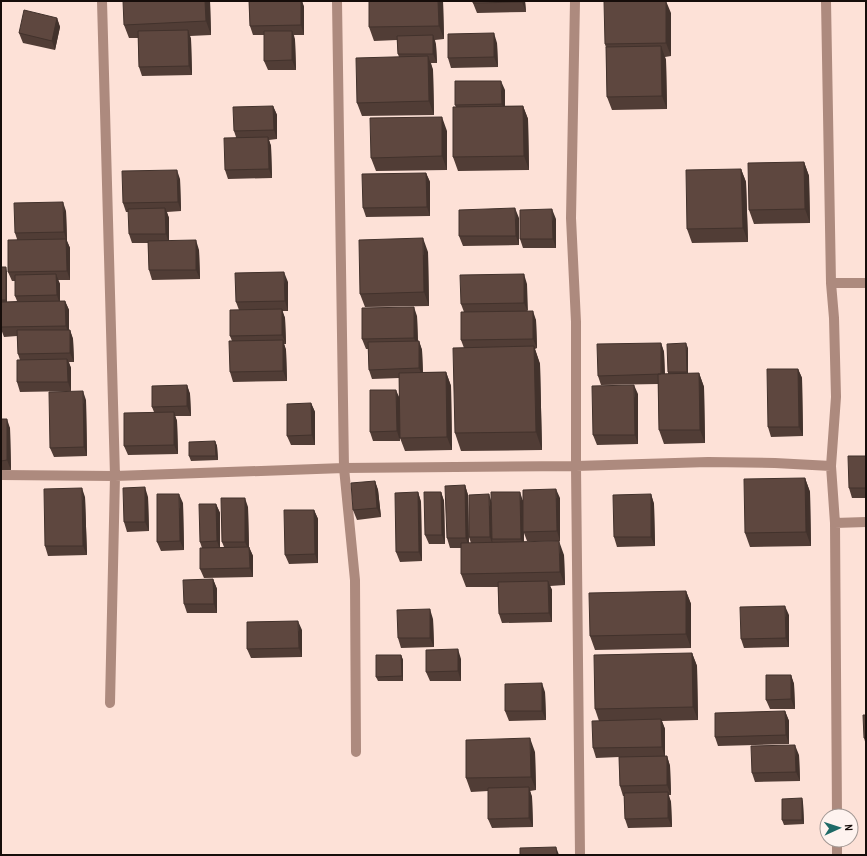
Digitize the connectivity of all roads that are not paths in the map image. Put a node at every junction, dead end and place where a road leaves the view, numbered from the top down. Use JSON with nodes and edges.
{"nodes":[{"id":1,"x":102,"y":1,"type":"edge"},
{"id":2,"x":337,"y":1,"type":"edge"},
{"id":3,"x":575,"y":1,"type":"edge"},
{"id":4,"x":826,"y":1,"type":"edge"},
{"id":5,"x":831,"y":283,"type":"junction"},
{"id":6,"x":866,"y":283,"type":"edge"},
{"id":7,"x":576,"y":466,"type":"junction"},
{"id":8,"x":831,"y":466,"type":"junction"},
{"id":9,"x":344,"y":468,"type":"junction"},
{"id":10,"x":1,"y":475,"type":"edge"},
{"id":11,"x":115,"y":476,"type":"junction"},
{"id":12,"x":866,"y":522,"type":"edge"},
{"id":13,"x":835,"y":523,"type":"junction"},
{"id":14,"x":110,"y":702,"type":"dead end"},
{"id":15,"x":356,"y":752,"type":"dead end"},
{"id":16,"x":837,"y":808,"type":"edge"},
{"id":17,"x":580,"y":855,"type":"edge"}],
"edges":[{"from":1,"to":11,"type":"street"},
{"from":2,"to":9,"type":"street"},
{"from":3,"to":7,"type":"street"},
{"from":4,"to":5,"type":"street"},
{"from":5,"to":6,"type":"street"},
{"from":5,"to":8,"type":"street"},
{"from":7,"to":8,"type":"street"},
{"from":7,"to":9,"type":"street"},
{"from":7,"to":17,"type":"street"},
{"from":8,"to":13,"type":"street"},
{"from":9,"to":11,"type":"street"},
{"from":9,"to":15,"type":"street"},
{"from":10,"to":11,"type":"street"},
{"from":11,"to":14,"type":"street"},
{"from":12,"to":13,"type":"street"},
{"from":13,"to":16,"type":"street"}]}
